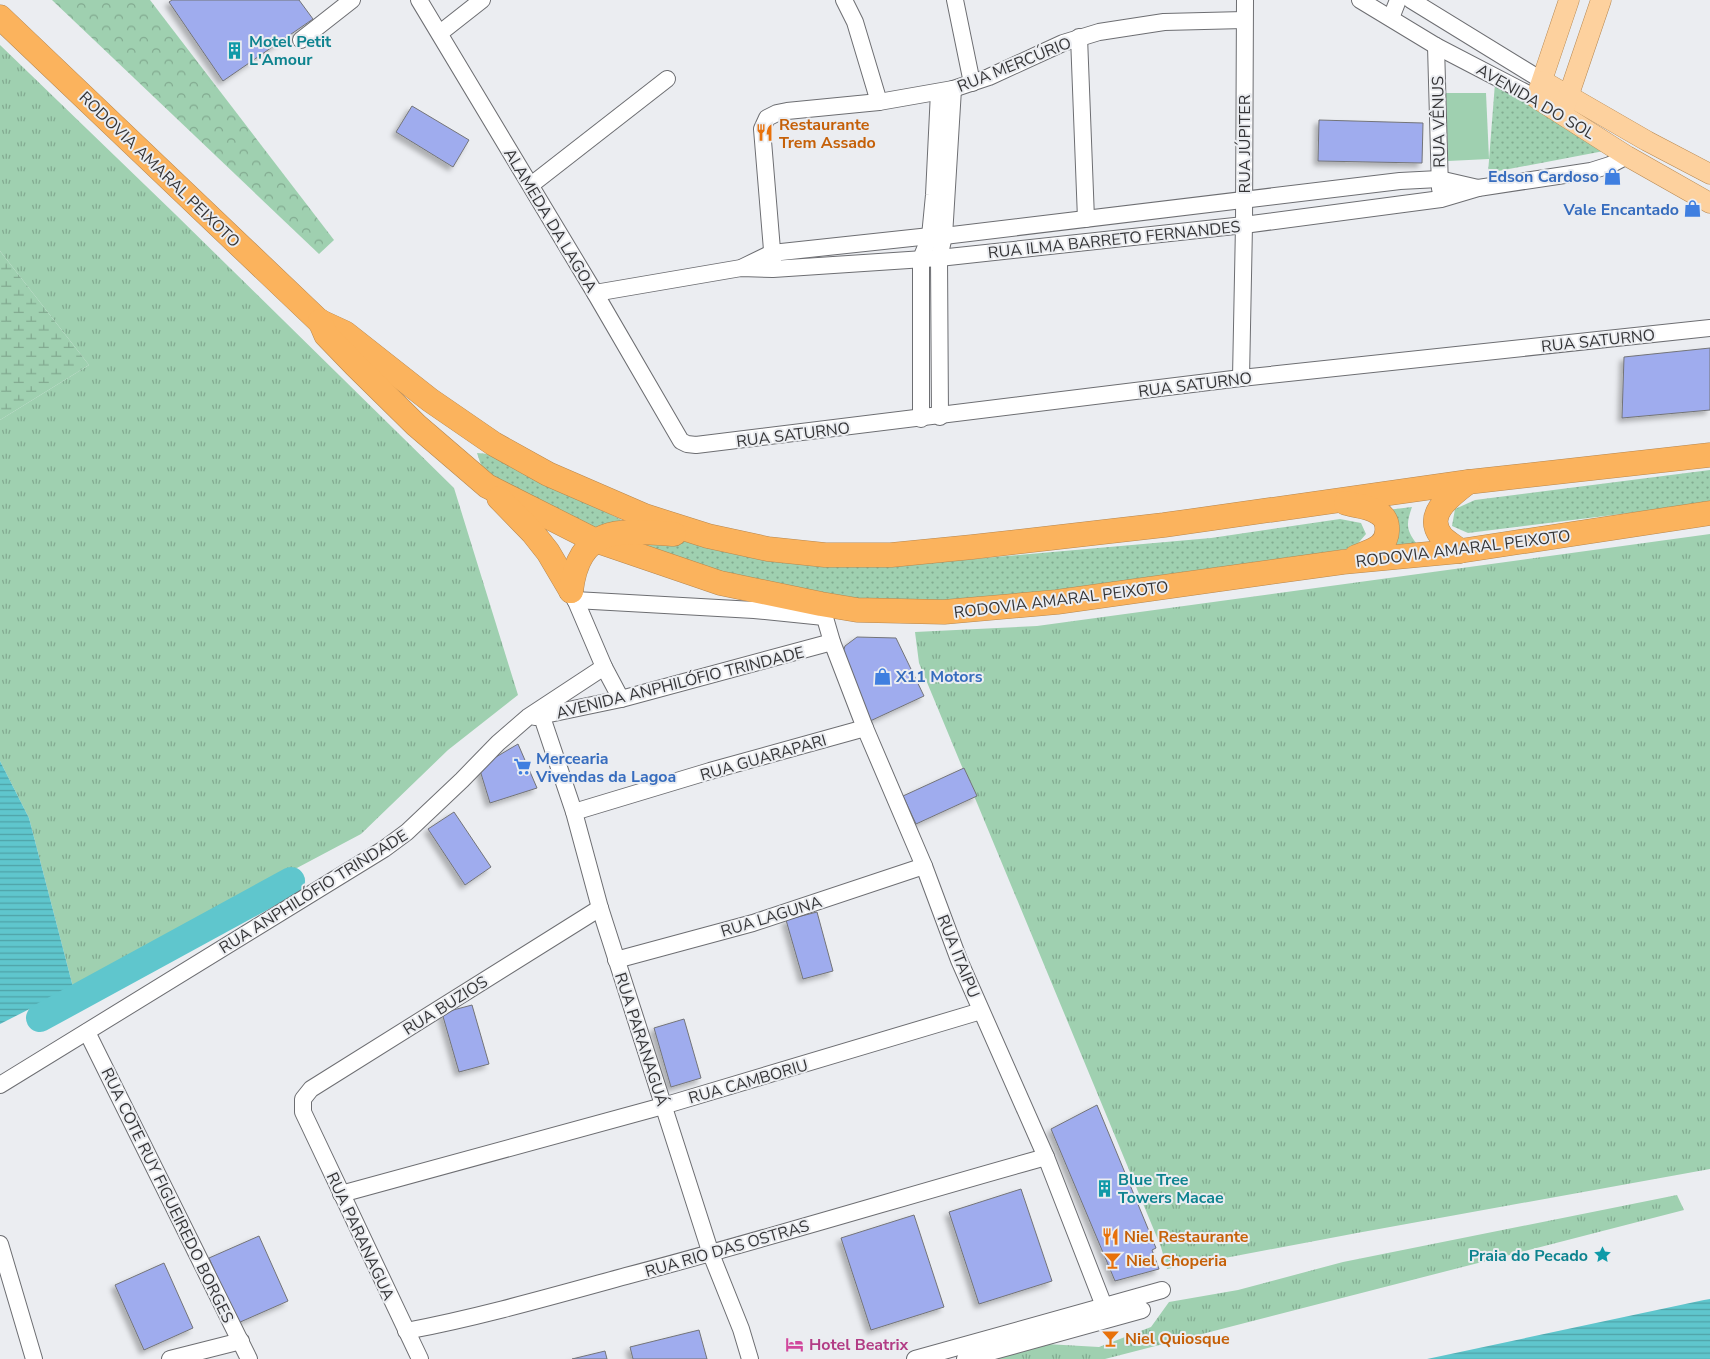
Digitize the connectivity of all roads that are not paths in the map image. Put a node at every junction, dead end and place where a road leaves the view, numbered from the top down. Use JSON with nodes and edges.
{"nodes":[{"id":1,"x":352,"y":0,"type":"edge"},
{"id":2,"x":420,"y":0,"type":"edge"},
{"id":3,"x":482,"y":0,"type":"edge"},
{"id":4,"x":844,"y":0,"type":"edge"},
{"id":5,"x":955,"y":0,"type":"edge"},
{"id":6,"x":1245,"y":0,"type":"edge"},
{"id":7,"x":1360,"y":0,"type":"edge"},
{"id":8,"x":1398,"y":0,"type":"edge"},
{"id":9,"x":1412,"y":0,"type":"edge"},
{"id":10,"x":1570,"y":0,"type":"edge"},
{"id":11,"x":1601,"y":0,"type":"edge"},
{"id":12,"x":0,"y":17,"type":"edge"},
{"id":13,"x":1391,"y":18,"type":"junction"},
{"id":14,"x":1244,"y":20,"type":"junction"},
{"id":15,"x":440,"y":33,"type":"junction"},
{"id":16,"x":1080,"y":37,"type":"junction"},
{"id":17,"x":301,"y":40,"type":"dead end"},
{"id":18,"x":1436,"y":46,"type":"junction"},
{"id":19,"x":667,"y":79,"type":"dead end"},
{"id":20,"x":972,"y":83,"type":"junction"},
{"id":21,"x":1539,"y":89,"type":"junction"},
{"id":22,"x":946,"y":90,"type":"junction"},
{"id":23,"x":1568,"y":94,"type":"junction"},
{"id":24,"x":879,"y":102,"type":"junction"},
{"id":25,"x":1562,"y":115,"type":"junction"},
{"id":26,"x":1627,"y":156,"type":"junction"},
{"id":27,"x":1710,"y":174,"type":"edge"},
{"id":28,"x":1439,"y":179,"type":"junction"},
{"id":29,"x":531,"y":185,"type":"junction"},
{"id":30,"x":1478,"y":188,"type":"junction"},
{"id":31,"x":1442,"y":199,"type":"junction"},
{"id":32,"x":1244,"y":201,"type":"junction"},
{"id":33,"x":1710,"y":203,"type":"edge"},
{"id":34,"x":1086,"y":219,"type":"junction"},
{"id":35,"x":1244,"y":225,"type":"junction"},
{"id":36,"x":937,"y":236,"type":"junction"},
{"id":37,"x":939,"y":258,"type":"junction"},
{"id":38,"x":921,"y":259,"type":"junction"},
{"id":39,"x":773,"y":261,"type":"junction"},
{"id":40,"x":595,"y":292,"type":"junction"},
{"id":41,"x":319,"y":321,"type":"junction"},
{"id":42,"x":1710,"y":328,"type":"edge"},
{"id":43,"x":1241,"y":378,"type":"junction"},
{"id":44,"x":940,"y":416,"type":"junction"},
{"id":45,"x":921,"y":419,"type":"junction"},
{"id":46,"x":682,"y":441,"type":"joint"},
{"id":47,"x":1710,"y":455,"type":"edge"},
{"id":48,"x":1468,"y":482,"type":"junction"},
{"id":49,"x":487,"y":486,"type":"junction"},
{"id":50,"x":1337,"y":501,"type":"junction"},
{"id":51,"x":1710,"y":513,"type":"edge"},
{"id":52,"x":708,"y":536,"type":"junction"},
{"id":53,"x":594,"y":540,"type":"junction"},
{"id":54,"x":1460,"y":551,"type":"junction"},
{"id":55,"x":1343,"y":562,"type":"junction"},
{"id":56,"x":573,"y":596,"type":"junction"},
{"id":57,"x":823,"y":610,"type":"junction"},
{"id":58,"x":832,"y":642,"type":"junction"},
{"id":59,"x":604,"y":667,"type":"junction"},
{"id":60,"x":621,"y":699,"type":"junction"},
{"id":61,"x":535,"y":717,"type":"junction"},
{"id":62,"x":865,"y":728,"type":"junction"},
{"id":63,"x":574,"y":812,"type":"junction"},
{"id":64,"x":924,"y":866,"type":"junction"},
{"id":65,"x":600,"y":908,"type":"junction"},
{"id":66,"x":616,"y":960,"type":"junction"},
{"id":67,"x":980,"y":1011,"type":"junction"},
{"id":68,"x":87,"y":1032,"type":"junction"},
{"id":69,"x":0,"y":1085,"type":"edge"},
{"id":70,"x":663,"y":1106,"type":"junction"},
{"id":71,"x":303,"y":1112,"type":"joint"},
{"id":72,"x":1046,"y":1157,"type":"junction"},
{"id":73,"x":341,"y":1194,"type":"junction"},
{"id":74,"x":0,"y":1244,"type":"edge"},
{"id":75,"x":711,"y":1254,"type":"junction"},
{"id":76,"x":1162,"y":1290,"type":"dead end"},
{"id":77,"x":1104,"y":1306,"type":"junction"},
{"id":78,"x":1142,"y":1310,"type":"dead end"},
{"id":79,"x":406,"y":1331,"type":"junction"},
{"id":80,"x":240,"y":1340,"type":"junction"},
{"id":81,"x":34,"y":1359,"type":"edge"},
{"id":82,"x":170,"y":1359,"type":"edge"},
{"id":83,"x":249,"y":1359,"type":"edge"},
{"id":84,"x":420,"y":1359,"type":"edge"},
{"id":85,"x":750,"y":1359,"type":"edge"},
{"id":86,"x":915,"y":1359,"type":"edge"},
{"id":87,"x":965,"y":1359,"type":"edge"}],
"edges":[{"from":1,"to":17,"type":"street"},
{"from":2,"to":15,"type":"street","name":"ALAMEDA DA LAGOA"},
{"from":3,"to":15,"type":"street"},
{"from":4,"to":24,"type":"street"},
{"from":5,"to":20,"type":"street"},
{"from":6,"to":14,"type":"street","name":"RUA JÚPITER"},
{"from":7,"to":13,"type":"street","name":"AVENIDA DO SOL"},
{"from":8,"to":13,"type":"street"},
{"from":9,"to":21,"type":"street","name":"AVENIDA DO SOL"},
{"from":10,"to":21,"type":"main road"},
{"from":11,"to":23,"type":"main road"},
{"from":12,"to":41,"type":"highway","name":"RODOVIA AMARAL PEIXOTO"},
{"from":13,"to":18,"type":"street","name":"AVENIDA DO SOL"},
{"from":14,"to":16,"type":"street","name":"RUA MERCÚRIO"},
{"from":14,"to":32,"type":"street","name":"RUA JÚPITER"},
{"from":15,"to":29,"type":"street","name":"ALAMEDA DA LAGOA"},
{"from":16,"to":20,"type":"street","name":"RUA MERCÚRIO"},
{"from":16,"to":34,"type":"street"},
{"from":18,"to":21,"type":"street","name":"AVENIDA DO SOL"},
{"from":18,"to":28,"type":"street","name":"RUA VÊNUS"},
{"from":19,"to":29,"type":"street"},
{"from":20,"to":22,"type":"street","name":"RUA MERCÚRIO"},
{"from":21,"to":23,"type":"main road","name":"AVENIDA DO SOL"},
{"from":21,"to":25,"type":"main road","name":"AVENIDA DO SOL"},
{"from":22,"to":24,"type":"street","name":"RUA MERCÚRIO"},
{"from":22,"to":36,"type":"street"},
{"from":23,"to":25,"type":"main road"},
{"from":23,"to":27,"type":"main road","name":"AVENIDA DO SOL"},
{"from":24,"to":39,"type":"street","name":"RUA MERCÚRIO"},
{"from":25,"to":26,"type":"main road","name":"AVENIDA DO SOL"},
{"from":26,"to":30,"type":"street","name":"RUA ILMA BARRETO FERNANDES"},
{"from":26,"to":33,"type":"main road","name":"AVENIDA DO SOL"},
{"from":28,"to":30,"type":"street","name":"RUA ILMA BARRETO FERNANDES"},
{"from":28,"to":31,"type":"street","name":"RUA VÊNUS"},
{"from":28,"to":32,"type":"street","name":"RUA ILMA BARRETO FERNANDES"},
{"from":29,"to":40,"type":"street","name":"ALAMEDA DA LAGOA"},
{"from":30,"to":31,"type":"street","name":"RUA ILMA BARRETO FERNANDES"},
{"from":31,"to":35,"type":"street","name":"RUA ILMA BARRETO FERNANDES"},
{"from":32,"to":34,"type":"street","name":"RUA ILMA BARRETO FERNANDES"},
{"from":32,"to":35,"type":"street","name":"RUA JÚPITER"},
{"from":34,"to":36,"type":"street","name":"RUA ILMA BARRETO FERNANDES"},
{"from":35,"to":37,"type":"street","name":"RUA ILMA BARRETO FERNANDES"},
{"from":35,"to":43,"type":"street","name":"RUA JÚPITER"},
{"from":36,"to":37,"type":"street"},
{"from":36,"to":38,"type":"street"},
{"from":36,"to":39,"type":"street","name":"RUA ILMA BARRETO FERNANDES"},
{"from":37,"to":38,"type":"street","name":"RUA ILMA BARRETO FERNANDES"},
{"from":37,"to":44,"type":"street"},
{"from":38,"to":39,"type":"street","name":"RUA ILMA BARRETO FERNANDES"},
{"from":38,"to":45,"type":"street"},
{"from":39,"to":40,"type":"street","name":"RUA ILMA BARRETO FERNANDES"},
{"from":40,"to":46,"type":"street","name":"ALAMEDA DA LAGOA"},
{"from":41,"to":49,"type":"highway","name":"RODOVIA AMARAL PEIXOTO"},
{"from":41,"to":52,"type":"highway","name":"RODOVIA AMARAL PEIXOTO"},
{"from":42,"to":43,"type":"street","name":"RUA SATURNO"},
{"from":43,"to":44,"type":"street","name":"RUA SATURNO"},
{"from":44,"to":45,"type":"street","name":"RUA SATURNO"},
{"from":45,"to":46,"type":"street","name":"RUA SATURNO"},
{"from":47,"to":48,"type":"highway","name":"RODOVIA AMARAL PEIXOTO"},
{"from":48,"to":50,"type":"highway","name":"RODOVIA AMARAL PEIXOTO"},
{"from":48,"to":54,"type":"highway"},
{"from":49,"to":53,"type":"highway","name":"RODOVIA AMARAL PEIXOTO"},
{"from":49,"to":56,"type":"highway"},
{"from":50,"to":52,"type":"highway","name":"RODOVIA AMARAL PEIXOTO"},
{"from":50,"to":55,"type":"highway"},
{"from":51,"to":54,"type":"highway","name":"RODOVIA AMARAL PEIXOTO"},
{"from":52,"to":53,"type":"highway"},
{"from":53,"to":56,"type":"highway"},
{"from":53,"to":57,"type":"highway","name":"RODOVIA AMARAL PEIXOTO"},
{"from":54,"to":55,"type":"highway","name":"RODOVIA AMARAL PEIXOTO"},
{"from":55,"to":57,"type":"highway","name":"RODOVIA AMARAL PEIXOTO"},
{"from":56,"to":57,"type":"street"},
{"from":56,"to":59,"type":"street"},
{"from":57,"to":58,"type":"street","name":"RUA ITAIPU"},
{"from":58,"to":60,"type":"street","name":"AVENIDA ANPHILÓFIO TRINDADE"},
{"from":58,"to":62,"type":"street","name":"RUA ITAIPU"},
{"from":59,"to":60,"type":"street"},
{"from":59,"to":61,"type":"street","name":"RUA ANPHILÓFIO TRINDADE"},
{"from":60,"to":61,"type":"street","name":"AVENIDA ANPHILÓFIO TRINDADE"},
{"from":61,"to":63,"type":"street","name":"RUA PARANAGUÁ"},
{"from":61,"to":68,"type":"street","name":"RUA ANPHILÓFIO TRINDADE"},
{"from":62,"to":63,"type":"street","name":"RUA GUARAPARI"},
{"from":62,"to":64,"type":"street","name":"RUA ITAIPU"},
{"from":63,"to":65,"type":"street","name":"RUA PARANAGUÁ"},
{"from":64,"to":66,"type":"street","name":"RUA LAGUNA"},
{"from":64,"to":67,"type":"street","name":"RUA ITAIPU"},
{"from":65,"to":66,"type":"street","name":"RUA PARANAGUÁ"},
{"from":65,"to":71,"type":"street","name":"RUA BUZIOS"},
{"from":66,"to":70,"type":"street","name":"RUA PARANAGUÁ"},
{"from":67,"to":70,"type":"street","name":"RUA CAMBORIU"},
{"from":67,"to":72,"type":"street","name":"RUA ITAIPU"},
{"from":68,"to":69,"type":"street","name":"RUA ANPHILÓFIO TRINDADE"},
{"from":68,"to":80,"type":"street","name":"RUA COTE RUY FIGUEIREDO BORGES"},
{"from":70,"to":73,"type":"street","name":"RUA CAMBORIU"},
{"from":70,"to":75,"type":"street","name":"RUA PARANAGUÁ"},
{"from":71,"to":73,"type":"street","name":"RUA PARANAGUA"},
{"from":72,"to":75,"type":"street","name":"RUA RIO DAS OSTRAS"},
{"from":72,"to":77,"type":"street","name":"RUA ITAIPU"},
{"from":73,"to":79,"type":"street","name":"RUA PARANAGUA"},
{"from":74,"to":81,"type":"street"},
{"from":75,"to":79,"type":"street","name":"RUA RIO DAS OSTRAS"},
{"from":75,"to":85,"type":"street","name":"RUA PARANAGUÁ"},
{"from":76,"to":77,"type":"street"},
{"from":77,"to":86,"type":"street"},
{"from":78,"to":87,"type":"street"},
{"from":79,"to":84,"type":"street","name":"RUA PARANAGUA"},
{"from":80,"to":82,"type":"street"},
{"from":80,"to":83,"type":"street","name":"RUA COTE RUY FIGUEIREDO BORGES"}]}
